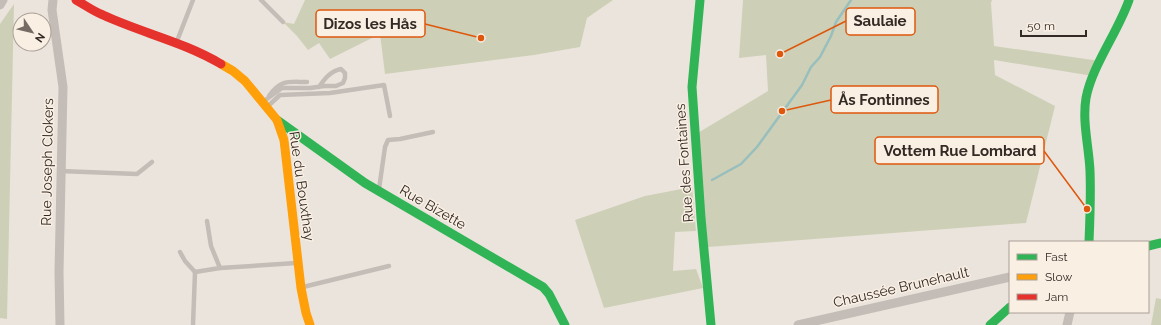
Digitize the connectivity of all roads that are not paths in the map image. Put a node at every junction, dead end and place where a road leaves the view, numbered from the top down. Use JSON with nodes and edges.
{"nodes":[{"id":1,"x":3,"y":0,"type":"edge"},
{"id":2,"x":53,"y":0,"type":"edge"},
{"id":3,"x":76,"y":0,"type":"edge"},
{"id":4,"x":193,"y":0,"type":"edge"},
{"id":5,"x":260,"y":0,"type":"edge"},
{"id":6,"x":700,"y":0,"type":"edge"},
{"id":7,"x":1128,"y":0,"type":"edge"},
{"id":8,"x":0,"y":5,"type":"edge"},
{"id":9,"x":282,"y":22,"type":"dead end"},
{"id":10,"x":177,"y":42,"type":"junction"},
{"id":11,"x":307,"y":82,"type":"dead end"},
{"id":12,"x":319,"y":87,"type":"junction"},
{"id":13,"x":265,"y":103,"type":"junction"},
{"id":14,"x":390,"y":116,"type":"dead end"},
{"id":15,"x":277,"y":120,"type":"junction"},
{"id":16,"x":433,"y":132,"type":"dead end"},
{"id":17,"x":152,"y":162,"type":"dead end"},
{"id":18,"x":60,"y":171,"type":"junction"},
{"id":19,"x":378,"y":191,"type":"junction"},
{"id":20,"x":207,"y":221,"type":"dead end"},
{"id":21,"x":1089,"y":241,"type":"edge"},
{"id":22,"x":1161,"y":243,"type":"edge"},
{"id":23,"x":1149,"y":246,"type":"edge"},
{"id":24,"x":180,"y":252,"type":"dead end"},
{"id":25,"x":298,"y":263,"type":"junction"},
{"id":26,"x":389,"y":266,"type":"dead end"},
{"id":27,"x":220,"y":268,"type":"junction"},
{"id":28,"x":195,"y":272,"type":"junction"},
{"id":29,"x":1009,"y":277,"type":"edge"},
{"id":30,"x":301,"y":288,"type":"junction"},
{"id":31,"x":1009,"y":308,"type":"edge"},
{"id":32,"x":1070,"y":313,"type":"edge"},
{"id":33,"x":60,"y":325,"type":"edge"},
{"id":34,"x":193,"y":325,"type":"edge"},
{"id":35,"x":310,"y":325,"type":"edge"},
{"id":36,"x":565,"y":325,"type":"edge"},
{"id":37,"x":711,"y":325,"type":"edge"},
{"id":38,"x":798,"y":325,"type":"edge"},
{"id":39,"x":990,"y":325,"type":"edge"},
{"id":40,"x":1067,"y":325,"type":"edge"}],
"edges":[{"from":1,"to":8,"type":"street"},
{"from":2,"to":18,"type":"street","name":"Rue Joseph Clokers"},
{"from":3,"to":10,"type":"street","name":"Rue du Bouxthay"},
{"from":4,"to":10,"type":"lane"},
{"from":5,"to":9,"type":"lane"},
{"from":6,"to":37,"type":"street","name":"Rue des Fontaines"},
{"from":7,"to":21,"type":"street"},
{"from":10,"to":13,"type":"street","name":"Rue du Bouxthay"},
{"from":11,"to":13,"type":"lane"},
{"from":12,"to":12,"type":"lane"},
{"from":12,"to":13,"type":"lane"},
{"from":13,"to":14,"type":"lane"},
{"from":13,"to":15,"type":"street","name":"Rue du Bouxthay"},
{"from":15,"to":19,"type":"street","name":"Rue Bizette"},
{"from":15,"to":25,"type":"street","name":"Rue du Bouxthay"},
{"from":16,"to":19,"type":"lane"},
{"from":17,"to":18,"type":"lane"},
{"from":18,"to":33,"type":"street","name":"Rue Joseph Clokers"},
{"from":19,"to":36,"type":"street","name":"Rue Bizette"},
{"from":20,"to":27,"type":"lane"},
{"from":22,"to":23,"type":"street"},
{"from":24,"to":28,"type":"lane"},
{"from":25,"to":27,"type":"lane"},
{"from":25,"to":30,"type":"street","name":"Rue du Bouxthay"},
{"from":26,"to":30,"type":"lane"},
{"from":27,"to":28,"type":"lane"},
{"from":28,"to":34,"type":"lane"},
{"from":29,"to":38,"type":"street","name":"Chaussée Brunehault"},
{"from":30,"to":35,"type":"street","name":"Rue du Bouxthay"},
{"from":31,"to":39,"type":"street"},
{"from":32,"to":40,"type":"street"}]}
